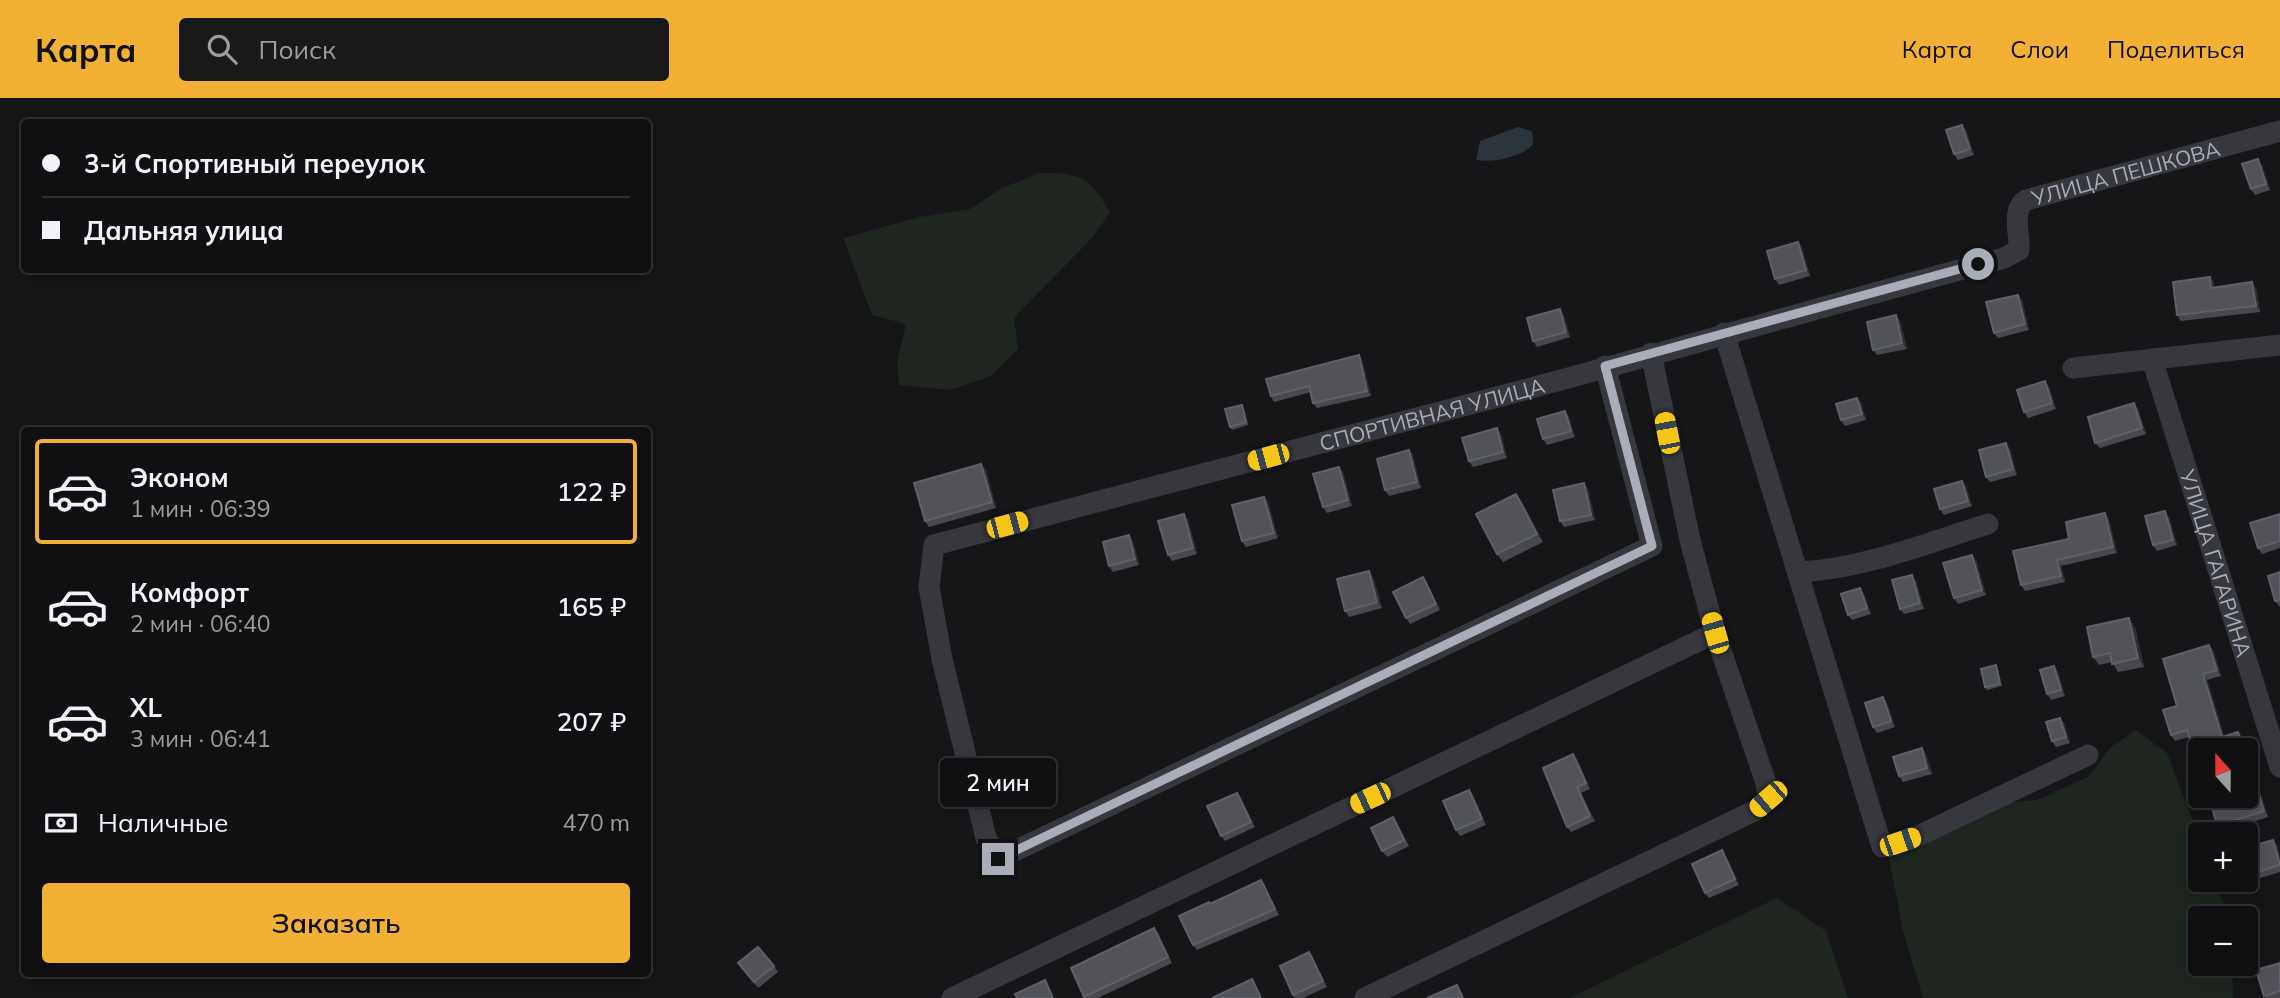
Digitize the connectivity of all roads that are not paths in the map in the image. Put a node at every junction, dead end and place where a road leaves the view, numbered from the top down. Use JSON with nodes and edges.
{"nodes":[{"id":1,"x":2280,"y":131,"type":"edge"},
{"id":2,"x":2019,"y":250,"type":"joint"},
{"id":3,"x":1724,"y":333,"type":"junction"},
{"id":4,"x":2280,"y":345,"type":"edge"},
{"id":5,"x":1651,"y":353,"type":"junction"},
{"id":6,"x":2152,"y":359,"type":"junction"},
{"id":7,"x":1605,"y":366,"type":"junction"},
{"id":8,"x":2073,"y":368,"type":"dead end"},
{"id":9,"x":1987,"y":524,"type":"dead end"},
{"id":10,"x":1799,"y":572,"type":"junction"},
{"id":11,"x":1715,"y":633,"type":"junction"},
{"id":12,"x":2088,"y":755,"type":"dead end"},
{"id":13,"x":2280,"y":767,"type":"edge"},
{"id":14,"x":952,"y":998,"type":"edge"},
{"id":15,"x":1365,"y":998,"type":"edge"}],
"edges":[{"from":1,"to":2,"type":"street","name":"УЛИЦА ПЕШКОВА"},
{"from":2,"to":3,"type":"street","name":"СПОРТИВНАЯ УЛИЦА"},
{"from":3,"to":5,"type":"street","name":"СПОРТИВНАЯ УЛИЦА"},
{"from":3,"to":10,"type":"street"},
{"from":4,"to":6,"type":"street"},
{"from":5,"to":7,"type":"street","name":"СПОРТИВНАЯ УЛИЦА"},
{"from":5,"to":11,"type":"street"},
{"from":6,"to":8,"type":"street"},
{"from":6,"to":13,"type":"street","name":"УЛИЦА ГАГАРИНА"},
{"from":7,"to":7,"type":"street","name":"СПОРТИВНАЯ УЛИЦА"},
{"from":9,"to":10,"type":"street"},
{"from":10,"to":12,"type":"street"},
{"from":11,"to":14,"type":"street"},
{"from":11,"to":15,"type":"street"}]}
